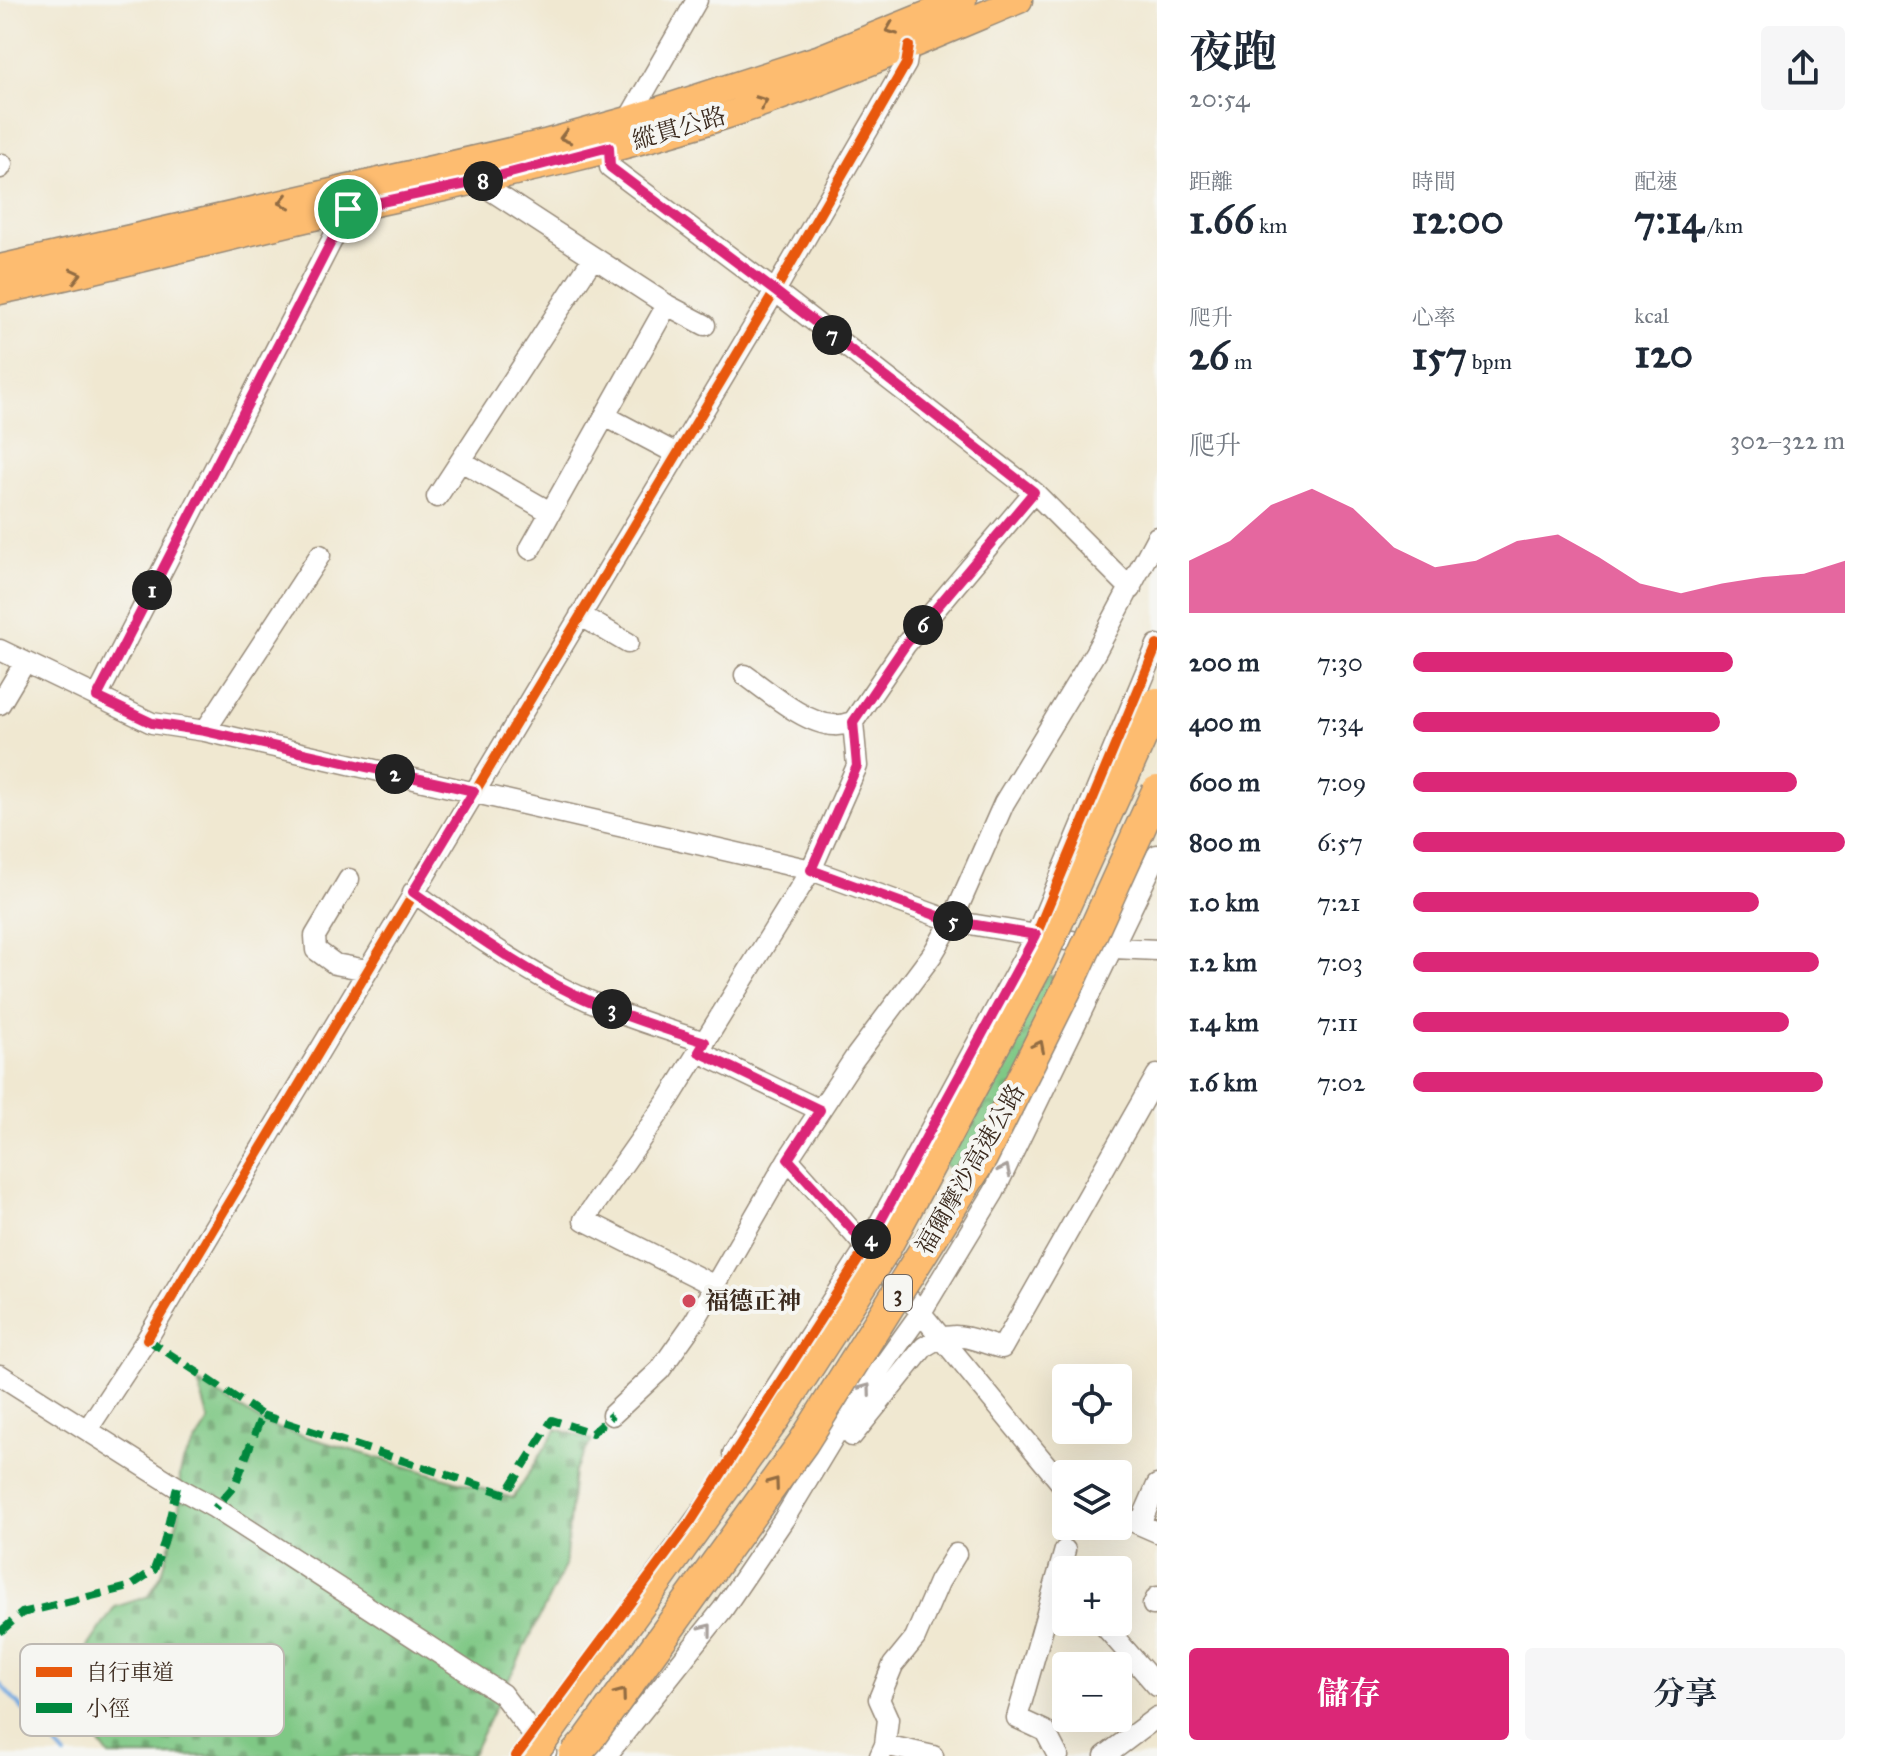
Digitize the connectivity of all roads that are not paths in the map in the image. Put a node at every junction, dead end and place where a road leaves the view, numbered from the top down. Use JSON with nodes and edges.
{"nodes":[{"id":1,"x":697,"y":0,"type":"edge"},
{"id":2,"x":963,"y":0,"type":"edge"},
{"id":3,"x":1019,"y":0,"type":"edge"},
{"id":4,"x":909,"y":46,"type":"junction"},
{"id":5,"x":628,"y":120,"type":"junction"},
{"id":6,"x":609,"y":147,"type":"junction"},
{"id":7,"x":455,"y":162,"type":"junction"},
{"id":8,"x":476,"y":182,"type":"junction"},
{"id":9,"x":348,"y":209,"type":"junction"},
{"id":10,"x":593,"y":258,"type":"junction"},
{"id":11,"x":0,"y":268,"type":"edge"},
{"id":12,"x":0,"y":291,"type":"edge"},
{"id":13,"x":775,"y":291,"type":"junction"},
{"id":14,"x":667,"y":305,"type":"junction"},
{"id":15,"x":705,"y":325,"type":"dead end"},
{"id":16,"x":605,"y":416,"type":"junction"},
{"id":17,"x":677,"y":454,"type":"junction"},
{"id":18,"x":461,"y":461,"type":"junction"},
{"id":19,"x":1034,"y":492,"type":"junction"},
{"id":20,"x":437,"y":497,"type":"dead end"},
{"id":21,"x":550,"y":512,"type":"junction"},
{"id":22,"x":1157,"y":537,"type":"edge"},
{"id":23,"x":530,"y":549,"type":"dead end"},
{"id":24,"x":320,"y":555,"type":"dead end"},
{"id":25,"x":1131,"y":589,"type":"junction"},
{"id":26,"x":580,"y":615,"type":"junction"},
{"id":27,"x":628,"y":643,"type":"dead end"},
{"id":28,"x":1157,"y":645,"type":"edge"},
{"id":29,"x":0,"y":650,"type":"edge"},
{"id":30,"x":25,"y":662,"type":"junction"},
{"id":31,"x":745,"y":675,"type":"dead end"},
{"id":32,"x":97,"y":697,"type":"junction"},
{"id":33,"x":1157,"y":703,"type":"edge"},
{"id":34,"x":0,"y":704,"type":"edge"},
{"id":35,"x":853,"y":722,"type":"junction"},
{"id":36,"x":205,"y":731,"type":"junction"},
{"id":37,"x":474,"y":791,"type":"junction"},
{"id":38,"x":1157,"y":791,"type":"edge"},
{"id":39,"x":1157,"y":855,"type":"edge"},
{"id":40,"x":811,"y":870,"type":"junction"},
{"id":41,"x":349,"y":879,"type":"dead end"},
{"id":42,"x":413,"y":892,"type":"junction"},
{"id":43,"x":952,"y":921,"type":"junction"},
{"id":44,"x":1036,"y":935,"type":"junction"},
{"id":45,"x":1114,"y":948,"type":"junction"},
{"id":46,"x":1157,"y":950,"type":"edge"},
{"id":47,"x":367,"y":970,"type":"junction"},
{"id":48,"x":702,"y":1047,"type":"junction"},
{"id":49,"x":1157,"y":1075,"type":"edge"},
{"id":50,"x":820,"y":1110,"type":"junction"},
{"id":51,"x":788,"y":1159,"type":"junction"},
{"id":52,"x":867,"y":1246,"type":"junction"},
{"id":53,"x":715,"y":1286,"type":"junction"},
{"id":54,"x":920,"y":1314,"type":"junction"},
{"id":55,"x":939,"y":1337,"type":"junction"},
{"id":56,"x":0,"y":1375,"type":"edge"},
{"id":57,"x":612,"y":1415,"type":"dead end"},
{"id":58,"x":90,"y":1426,"type":"junction"},
{"id":59,"x":852,"y":1436,"type":"dead end"},
{"id":60,"x":1052,"y":1472,"type":"edge"},
{"id":61,"x":1157,"y":1485,"type":"edge"},
{"id":62,"x":1148,"y":1528,"type":"edge"},
{"id":63,"x":1065,"y":1550,"type":"dead end"},
{"id":64,"x":956,"y":1554,"type":"dead end"},
{"id":65,"x":1113,"y":1636,"type":"edge"},
{"id":66,"x":1157,"y":1686,"type":"edge"},
{"id":67,"x":1157,"y":1717,"type":"edge"},
{"id":68,"x":532,"y":1746,"type":"edge"},
{"id":69,"x":882,"y":1751,"type":"edge"},
{"id":70,"x":516,"y":1756,"type":"edge"},
{"id":71,"x":549,"y":1756,"type":"edge"},
{"id":72,"x":574,"y":1756,"type":"edge"},
{"id":73,"x":606,"y":1756,"type":"edge"},
{"id":74,"x":933,"y":1756,"type":"edge"},
{"id":75,"x":1058,"y":1756,"type":"edge"},
{"id":76,"x":1105,"y":1756,"type":"edge"}],
"edges":[{"from":1,"to":5,"type":"street"},
{"from":2,"to":5,"type":"main road","name":"縱貫公路","one_way":true},
{"from":3,"to":4,"type":"main road","name":"縱貫公路"},
{"from":6,"to":4,"type":"main road","name":"縱貫公路","one_way":true},
{"from":4,"to":13,"type":"street"},
{"from":5,"to":6,"type":"street"},
{"from":5,"to":7,"type":"main road","name":"縱貫公路","one_way":true},
{"from":6,"to":8,"type":"main road","name":"縱貫公路"},
{"from":6,"to":13,"type":"street"},
{"from":7,"to":8,"type":"street"},
{"from":7,"to":11,"type":"main road","name":"縱貫公路","one_way":true},
{"from":8,"to":9,"type":"main road","name":"縱貫公路"},
{"from":8,"to":10,"type":"street"},
{"from":12,"to":9,"type":"main road","name":"縱貫公路","one_way":true},
{"from":9,"to":32,"type":"street"},
{"from":10,"to":14,"type":"street"},
{"from":10,"to":18,"type":"street"},
{"from":13,"to":17,"type":"street"},
{"from":13,"to":19,"type":"street"},
{"from":14,"to":15,"type":"street"},
{"from":14,"to":16,"type":"street"},
{"from":16,"to":17,"type":"street"},
{"from":16,"to":21,"type":"street"},
{"from":17,"to":26,"type":"street"},
{"from":18,"to":20,"type":"street"},
{"from":18,"to":21,"type":"street"},
{"from":19,"to":25,"type":"street"},
{"from":19,"to":35,"type":"street"},
{"from":21,"to":23,"type":"street"},
{"from":22,"to":25,"type":"street"},
{"from":24,"to":36,"type":"street"},
{"from":25,"to":43,"type":"street"},
{"from":26,"to":27,"type":"street"},
{"from":26,"to":37,"type":"street"},
{"from":28,"to":44,"type":"street"},
{"from":29,"to":30,"type":"street"},
{"from":30,"to":32,"type":"street"},
{"from":30,"to":34,"type":"street"},
{"from":31,"to":35,"type":"street"},
{"from":32,"to":36,"type":"street"},
{"from":33,"to":68,"type":"highway","name":"福爾摩沙高速公路","number":"3","bridge":true},
{"from":35,"to":40,"type":"street"},
{"from":36,"to":37,"type":"street"},
{"from":37,"to":40,"type":"street"},
{"from":37,"to":42,"type":"street"},
{"from":72,"to":38,"type":"highway","name":"福爾摩沙高速公路","number":"3","one_way":true,"bridge":true},
{"from":39,"to":45,"type":"street"},
{"from":40,"to":43,"type":"street"},
{"from":40,"to":48,"type":"street"},
{"from":41,"to":47,"type":"street"},
{"from":42,"to":47,"type":"street"},
{"from":42,"to":48,"type":"street"},
{"from":43,"to":44,"type":"street"},
{"from":43,"to":50,"type":"street"},
{"from":44,"to":45,"type":"street"},
{"from":44,"to":52,"type":"street"},
{"from":45,"to":46,"type":"street"},
{"from":54,"to":45,"type":"street","one_way":true},
{"from":47,"to":58,"type":"street"},
{"from":48,"to":50,"type":"street"},
{"from":48,"to":53,"type":"street"},
{"from":49,"to":55,"type":"street"},
{"from":50,"to":51,"type":"street"},
{"from":51,"to":52,"type":"street"},
{"from":51,"to":53,"type":"street"},
{"from":52,"to":54,"type":"street"},
{"from":52,"to":68,"type":"street"},
{"from":53,"to":57,"type":"street"},
{"from":54,"to":55,"type":"street"},
{"from":73,"to":54,"type":"street","one_way":true},
{"from":55,"to":59,"type":"street"},
{"from":55,"to":60,"type":"street"},
{"from":56,"to":58,"type":"street"},
{"from":58,"to":68,"type":"street"},
{"from":61,"to":62,"type":"street"},
{"from":63,"to":75,"type":"street"},
{"from":64,"to":69,"type":"street"},
{"from":65,"to":66,"type":"street"},
{"from":67,"to":76,"type":"street"},
{"from":68,"to":70,"type":"street"},
{"from":68,"to":71,"type":"street"},
{"from":69,"to":74,"type":"street"}]}
